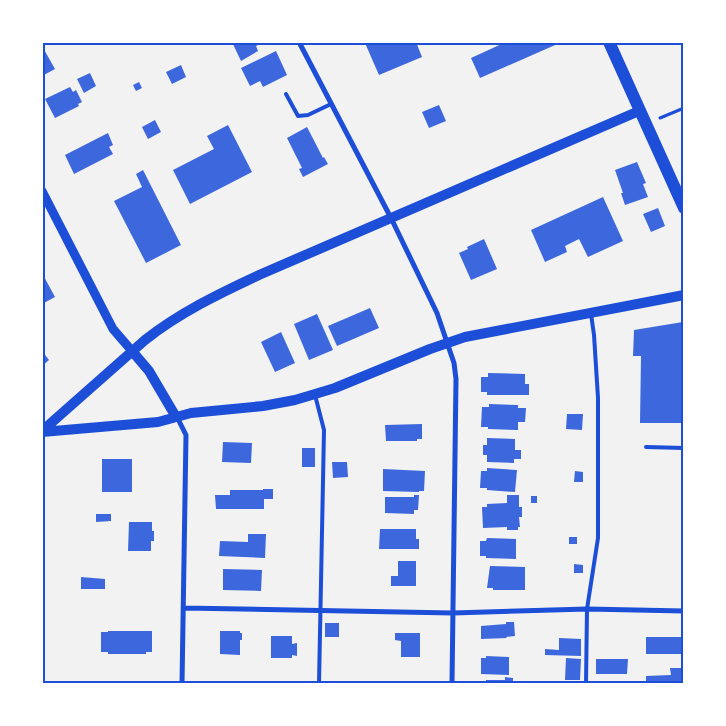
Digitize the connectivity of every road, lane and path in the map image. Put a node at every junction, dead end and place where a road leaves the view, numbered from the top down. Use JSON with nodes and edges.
{"nodes":[{"id":1,"x":299,"y":42,"type":"edge"},
{"id":2,"x":609,"y":42,"type":"edge"},
{"id":3,"x":286,"y":94,"type":"dead end"},
{"id":4,"x":331,"y":104,"type":"junction"},
{"id":5,"x":684,"y":108,"type":"edge"},
{"id":6,"x":639,"y":111,"type":"junction"},
{"id":7,"x":660,"y":118,"type":"dead end"},
{"id":8,"x":42,"y":191,"type":"edge"},
{"id":9,"x":684,"y":208,"type":"edge"},
{"id":10,"x":391,"y":218,"type":"junction"},
{"id":11,"x":684,"y":295,"type":"edge"},
{"id":12,"x":590,"y":312,"type":"junction"},
{"id":13,"x":448,"y":342,"type":"junction"},
{"id":14,"x":132,"y":351,"type":"junction"},
{"id":15,"x":315,"y":395,"type":"junction"},
{"id":16,"x":176,"y":417,"type":"junction"},
{"id":17,"x":42,"y":432,"type":"edge"},
{"id":18,"x":646,"y":447,"type":"dead end"},
{"id":19,"x":684,"y":448,"type":"edge"},
{"id":20,"x":183,"y":608,"type":"junction"},
{"id":21,"x":587,"y":609,"type":"junction"},
{"id":22,"x":321,"y":610,"type":"junction"},
{"id":23,"x":684,"y":611,"type":"edge"},
{"id":24,"x":453,"y":613,"type":"junction"},
{"id":25,"x":182,"y":684,"type":"edge"},
{"id":26,"x":319,"y":684,"type":"edge"},
{"id":27,"x":452,"y":684,"type":"edge"},
{"id":28,"x":586,"y":684,"type":"edge"}],
"edges":[{"from":1,"to":4,"type":"street"},
{"from":2,"to":6,"type":"main road"},
{"from":3,"to":4,"type":"lane"},
{"from":4,"to":10,"type":"street"},
{"from":5,"to":7,"type":"path"},
{"from":6,"to":9,"type":"main road"},
{"from":6,"to":10,"type":"main road"},
{"from":8,"to":14,"type":"street"},
{"from":10,"to":13,"type":"street"},
{"from":10,"to":14,"type":"main road"},
{"from":11,"to":12,"type":"main road"},
{"from":12,"to":13,"type":"main road"},
{"from":12,"to":21,"type":"lane"},
{"from":13,"to":15,"type":"main road"},
{"from":13,"to":24,"type":"street"},
{"from":14,"to":16,"type":"main road"},
{"from":14,"to":17,"type":"main road"},
{"from":15,"to":16,"type":"main road"},
{"from":15,"to":22,"type":"lane"},
{"from":16,"to":17,"type":"main road"},
{"from":16,"to":20,"type":"street"},
{"from":18,"to":19,"type":"lane"},
{"from":20,"to":22,"type":"street"},
{"from":20,"to":25,"type":"street"},
{"from":21,"to":23,"type":"street"},
{"from":21,"to":24,"type":"street"},
{"from":21,"to":28,"type":"lane"},
{"from":22,"to":24,"type":"street"},
{"from":22,"to":26,"type":"lane"},
{"from":24,"to":27,"type":"street"}]}
